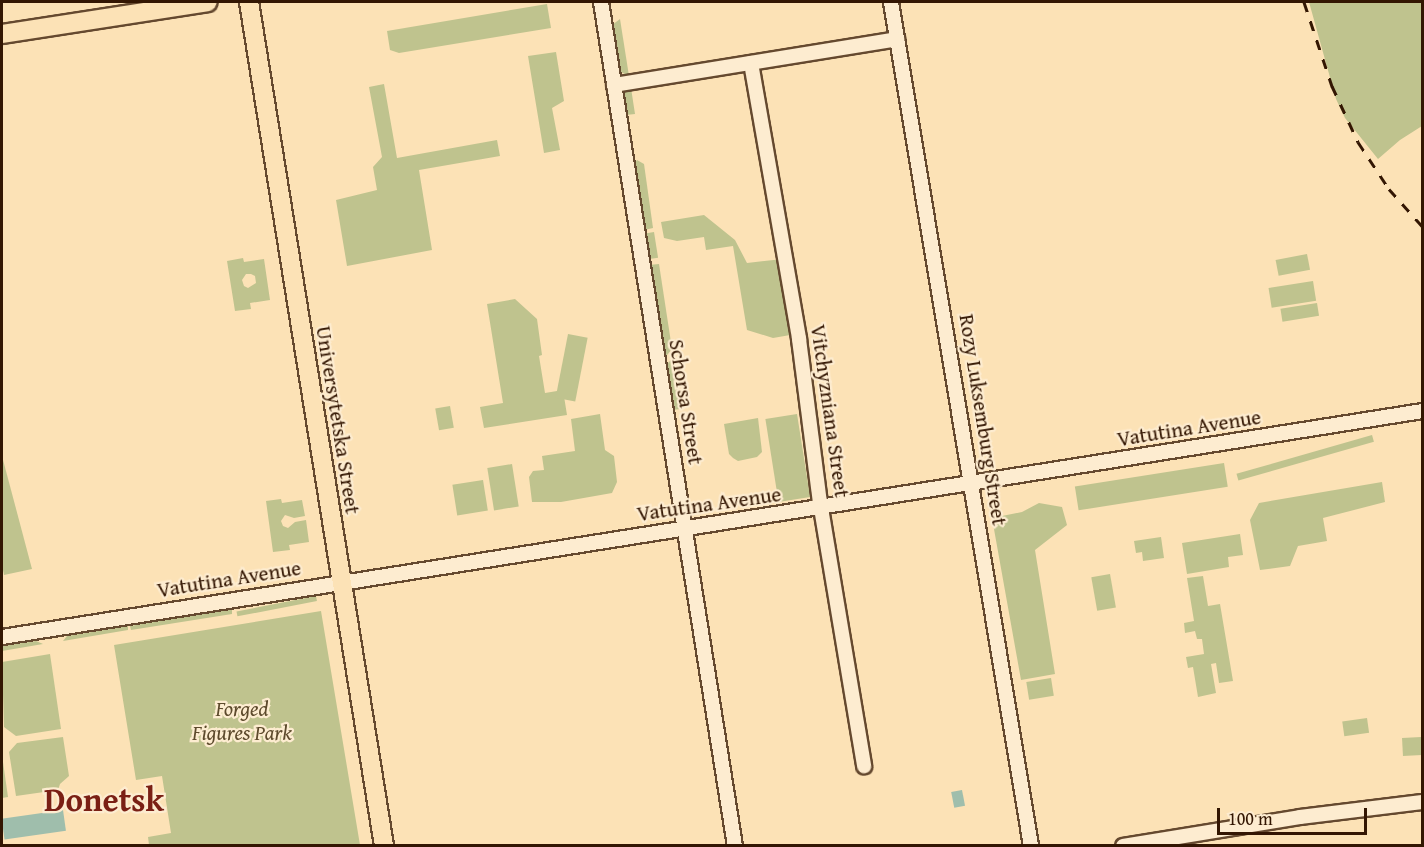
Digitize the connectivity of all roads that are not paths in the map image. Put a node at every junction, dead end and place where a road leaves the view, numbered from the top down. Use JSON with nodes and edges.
{"nodes":[{"id":1,"x":208,"y":2,"type":"edge"},
{"id":2,"x":249,"y":2,"type":"edge"},
{"id":3,"x":601,"y":2,"type":"edge"},
{"id":4,"x":891,"y":2,"type":"edge"},
{"id":5,"x":2,"y":34,"type":"edge"},
{"id":6,"x":897,"y":39,"type":"junction"},
{"id":7,"x":752,"y":63,"type":"junction"},
{"id":8,"x":614,"y":85,"type":"junction"},
{"id":9,"x":1422,"y":411,"type":"edge"},
{"id":10,"x":973,"y":484,"type":"junction"},
{"id":11,"x":822,"y":508,"type":"junction"},
{"id":12,"x":685,"y":529,"type":"junction"},
{"id":13,"x":341,"y":583,"type":"junction"},
{"id":14,"x":2,"y":637,"type":"edge"},
{"id":15,"x":864,"y":766,"type":"dead end"},
{"id":16,"x":1422,"y":802,"type":"edge"},
{"id":17,"x":384,"y":846,"type":"edge"},
{"id":18,"x":735,"y":846,"type":"edge"},
{"id":19,"x":1031,"y":846,"type":"edge"},
{"id":20,"x":1123,"y":846,"type":"edge"}],
"edges":[{"from":1,"to":5,"type":"main road"},
{"from":2,"to":13,"type":"main road","name":"Universytetska Street"},
{"from":3,"to":8,"type":"street","name":"Schorsa Street"},
{"from":4,"to":6,"type":"street","name":"Rozy Luksemburg Street"},
{"from":6,"to":7,"type":"street"},
{"from":6,"to":10,"type":"street","name":"Rozy Luksemburg Street"},
{"from":7,"to":8,"type":"street"},
{"from":7,"to":11,"type":"street","name":"Vitchyzniana Street"},
{"from":8,"to":12,"type":"street","name":"Schorsa Street"},
{"from":9,"to":10,"type":"street","name":"Vatutina Avenue"},
{"from":10,"to":11,"type":"street","name":"Vatutina Avenue"},
{"from":10,"to":19,"type":"street","name":"Rozy Luksemburg Street"},
{"from":11,"to":12,"type":"street","name":"Vatutina Avenue"},
{"from":11,"to":15,"type":"street","name":"Vitchyzniana Street"},
{"from":12,"to":13,"type":"street","name":"Vatutina Avenue"},
{"from":12,"to":18,"type":"street","name":"Schorsa Street"},
{"from":13,"to":14,"type":"street","name":"Vatutina Avenue"},
{"from":13,"to":17,"type":"main road","name":"Universytetska Street"},
{"from":16,"to":20,"type":"street"}]}
